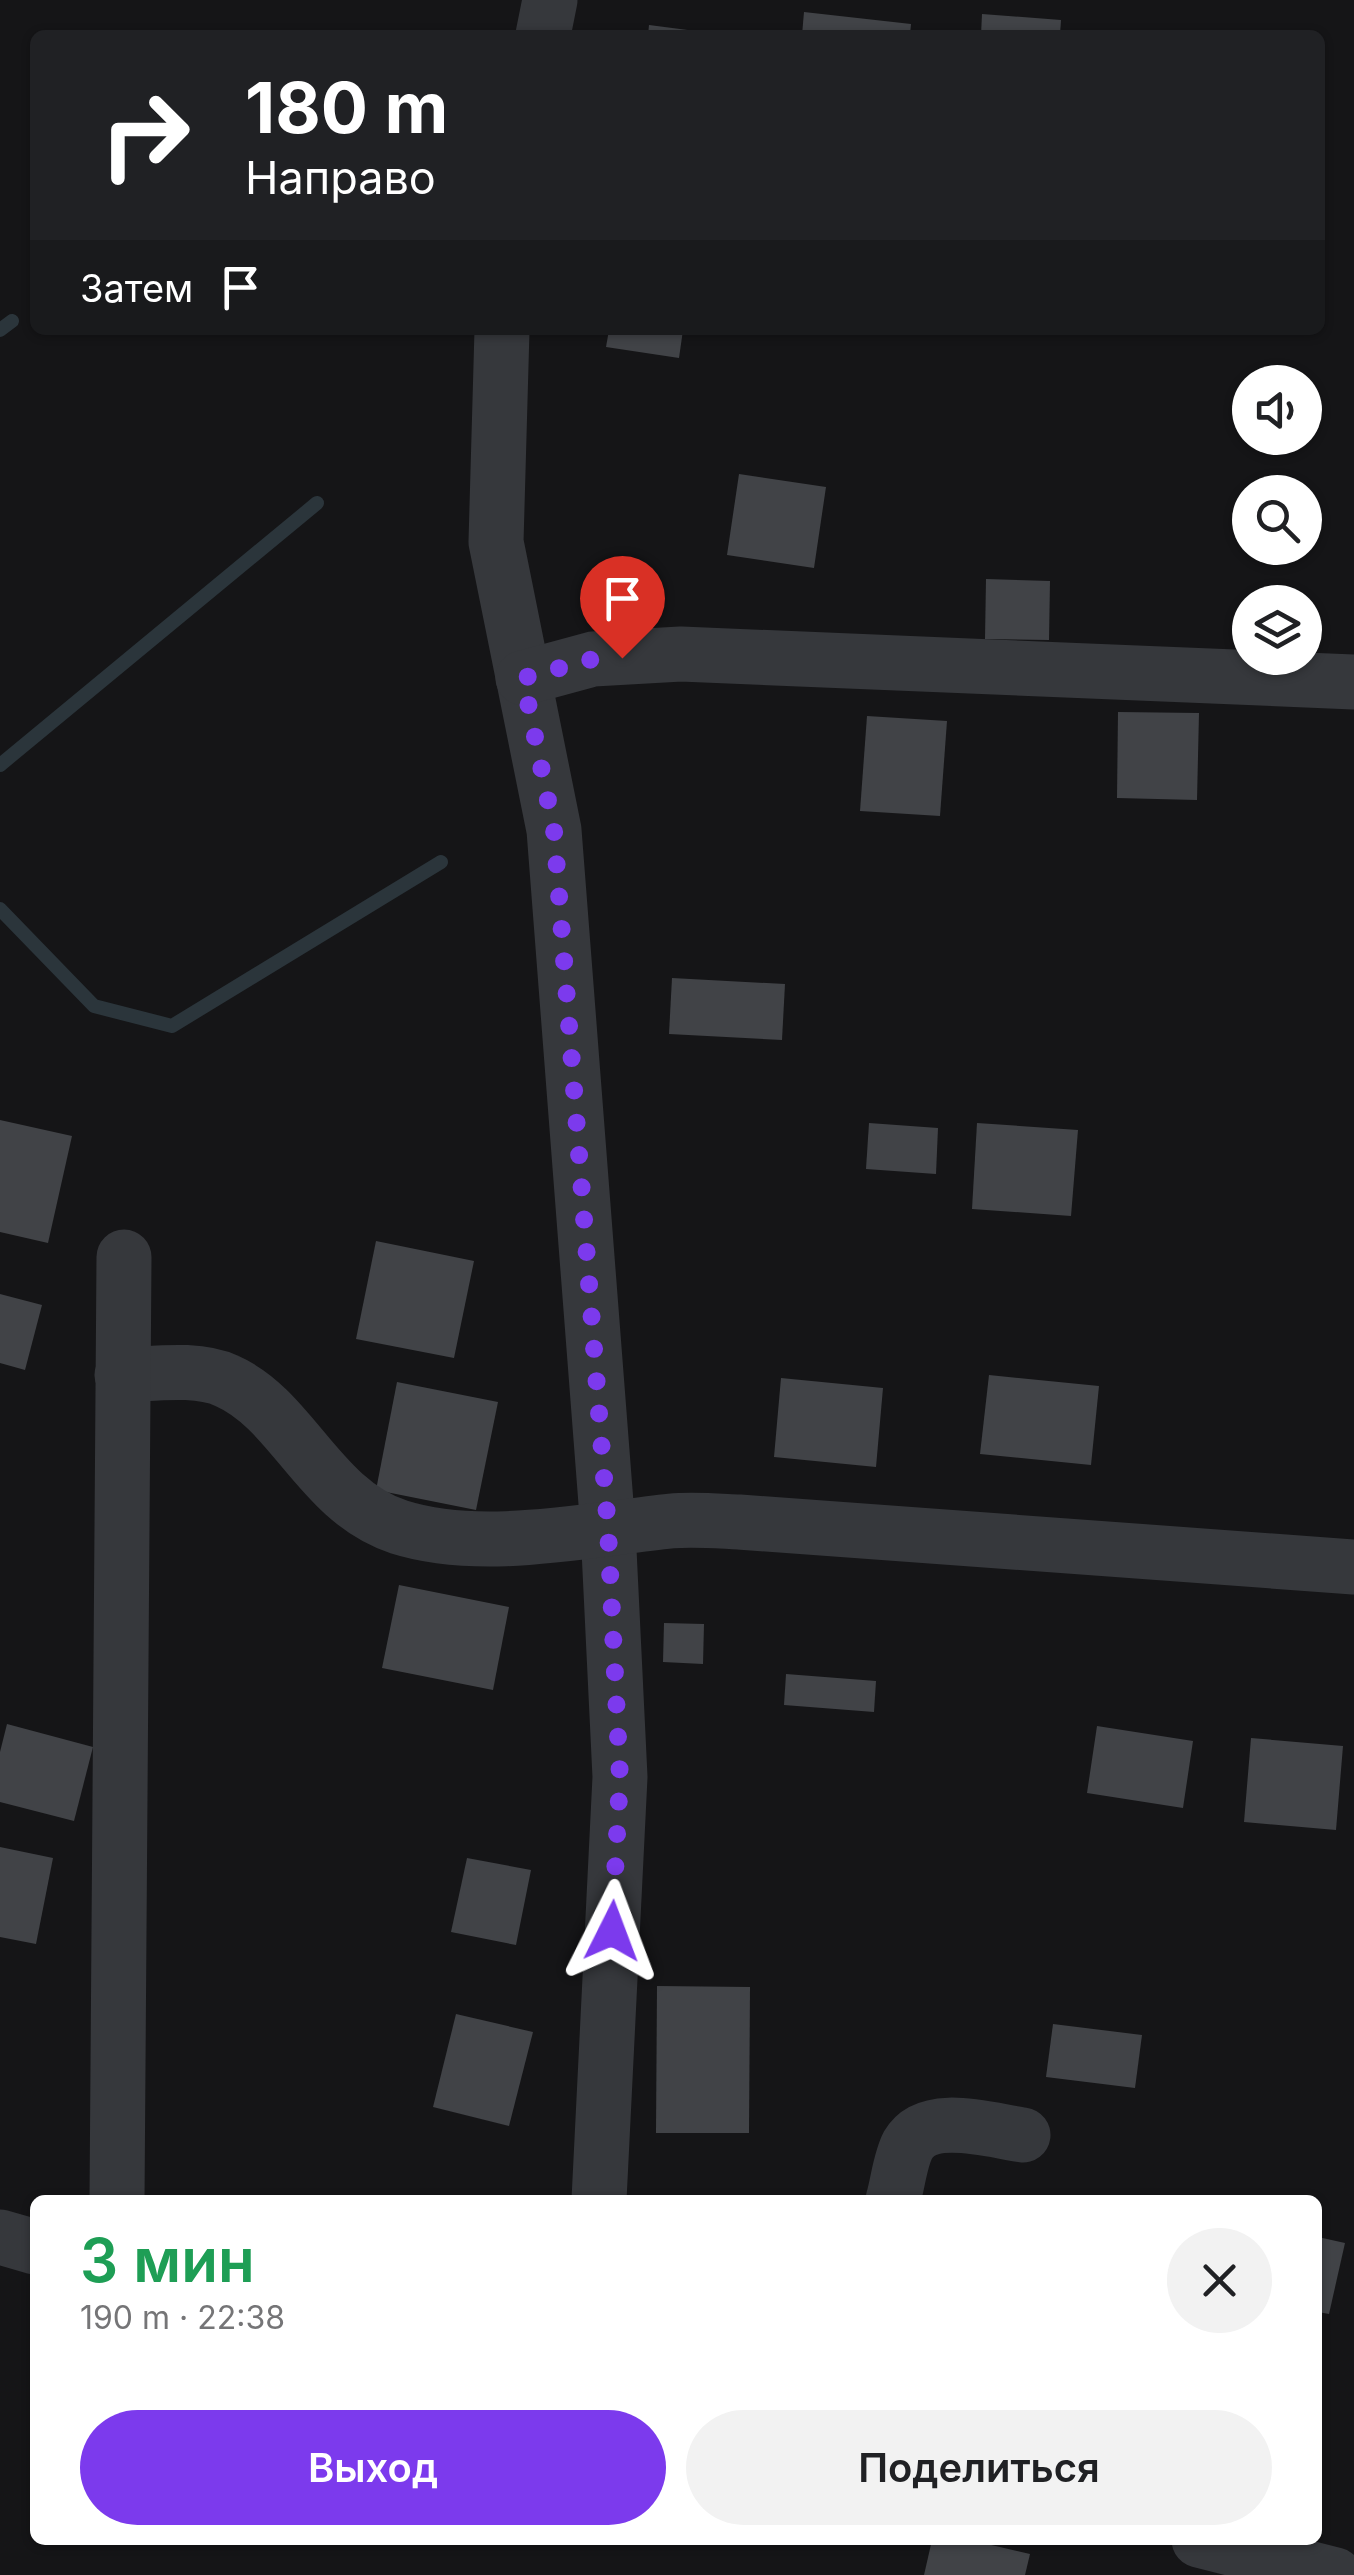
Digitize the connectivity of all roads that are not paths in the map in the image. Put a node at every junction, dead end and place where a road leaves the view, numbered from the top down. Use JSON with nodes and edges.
{"nodes":[{"id":1,"x":550,"y":0,"type":"edge"},
{"id":2,"x":544,"y":30,"type":"edge"},
{"id":3,"x":502,"y":335,"type":"edge"},
{"id":4,"x":523,"y":678,"type":"junction"},
{"id":5,"x":1354,"y":682,"type":"edge"},
{"id":6,"x":124,"y":1257,"type":"dead end"},
{"id":7,"x":122,"y":1374,"type":"junction"},
{"id":8,"x":608,"y":1529,"type":"junction"},
{"id":9,"x":1354,"y":1567,"type":"edge"},
{"id":10,"x":1023,"y":2136,"type":"dead end"},
{"id":11,"x":117,"y":2195,"type":"edge"},
{"id":12,"x":598,"y":2195,"type":"edge"},
{"id":13,"x":894,"y":2195,"type":"edge"},
{"id":14,"x":0,"y":2237,"type":"edge"},
{"id":15,"x":30,"y":2246,"type":"edge"},
{"id":16,"x":1218,"y":2545,"type":"edge"},
{"id":17,"x":1335,"y":2575,"type":"edge"}],
"edges":[{"from":1,"to":2,"type":"street"},
{"from":3,"to":4,"type":"street"},
{"from":4,"to":5,"type":"street"},
{"from":4,"to":8,"type":"street"},
{"from":6,"to":7,"type":"street"},
{"from":7,"to":8,"type":"street"},
{"from":7,"to":11,"type":"street"},
{"from":8,"to":9,"type":"street"},
{"from":8,"to":12,"type":"street"},
{"from":10,"to":13,"type":"street"},
{"from":14,"to":15,"type":"street"},
{"from":16,"to":17,"type":"street"}]}
